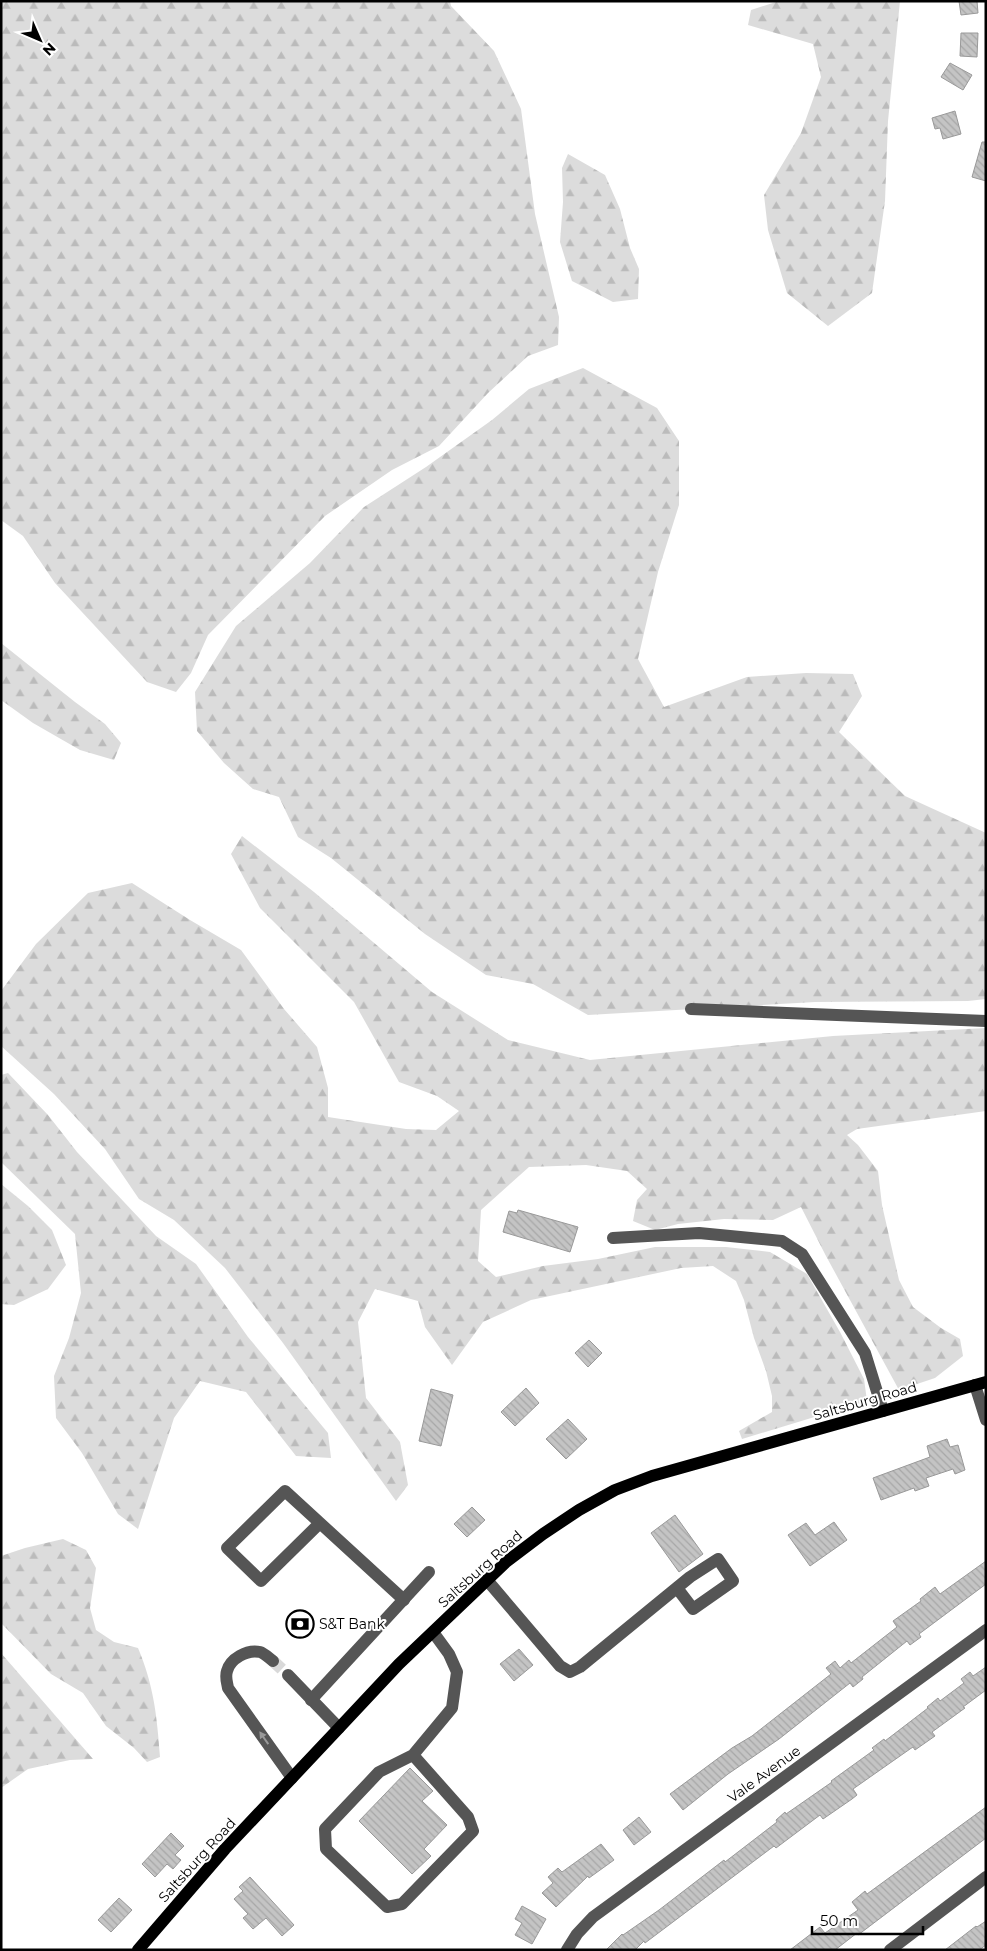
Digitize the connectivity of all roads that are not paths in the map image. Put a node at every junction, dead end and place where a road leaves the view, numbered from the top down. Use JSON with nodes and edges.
{"nodes":[{"id":1,"x":691,"y":1009,"type":"dead end"},
{"id":2,"x":986,"y":1021,"type":"edge"},
{"id":3,"x":613,"y":1238,"type":"dead end"},
{"id":4,"x":980,"y":1384,"type":"edge"},
{"id":5,"x":883,"y":1411,"type":"junction"},
{"id":6,"x":986,"y":1420,"type":"edge"},
{"id":7,"x":320,"y":1523,"type":"junction"},
{"id":8,"x":429,"y":1572,"type":"dead end"},
{"id":9,"x":487,"y":1580,"type":"junction"},
{"id":10,"x":677,"y":1588,"type":"dead end"},
{"id":11,"x":404,"y":1600,"type":"junction"},
{"id":12,"x":986,"y":1630,"type":"edge"},
{"id":13,"x":434,"y":1632,"type":"junction"},
{"id":14,"x":273,"y":1661,"type":"tunnel mouth"},
{"id":15,"x":288,"y":1675,"type":"tunnel mouth"},
{"id":16,"x":311,"y":1700,"type":"junction"},
{"id":17,"x":339,"y":1728,"type":"junction"},
{"id":18,"x":413,"y":1755,"type":"junction"},
{"id":19,"x":292,"y":1778,"type":"junction"},
{"id":20,"x":986,"y":1878,"type":"edge"},
{"id":21,"x":138,"y":1950,"type":"edge"},
{"id":22,"x":568,"y":1950,"type":"edge"},
{"id":23,"x":890,"y":1950,"type":"edge"}],
"edges":[{"from":1,"to":2,"type":"street"},
{"from":3,"to":5,"type":"street"},
{"from":4,"to":5,"type":"main road","name":"Saltsburg Road"},
{"from":4,"to":6,"type":"street"},
{"from":5,"to":9,"type":"main road","name":"Saltsburg Road"},
{"from":7,"to":7,"type":"street"},
{"from":7,"to":11,"type":"street"},
{"from":8,"to":11,"type":"street"},
{"from":9,"to":10,"type":"street"},
{"from":9,"to":13,"type":"main road","name":"Saltsburg Road"},
{"from":11,"to":16,"type":"street"},
{"from":12,"to":22,"type":"street","name":"Vale Avenue"},
{"from":13,"to":17,"type":"main road","name":"Saltsburg Road"},
{"from":13,"to":18,"type":"street"},
{"from":19,"to":14,"type":"street","one_way":true},
{"from":15,"to":16,"type":"street"},
{"from":16,"to":17,"type":"street"},
{"from":17,"to":19,"type":"main road","name":"Saltsburg Road"},
{"from":18,"to":18,"type":"street"},
{"from":19,"to":21,"type":"main road","name":"Saltsburg Road"},
{"from":20,"to":23,"type":"street"}]}
